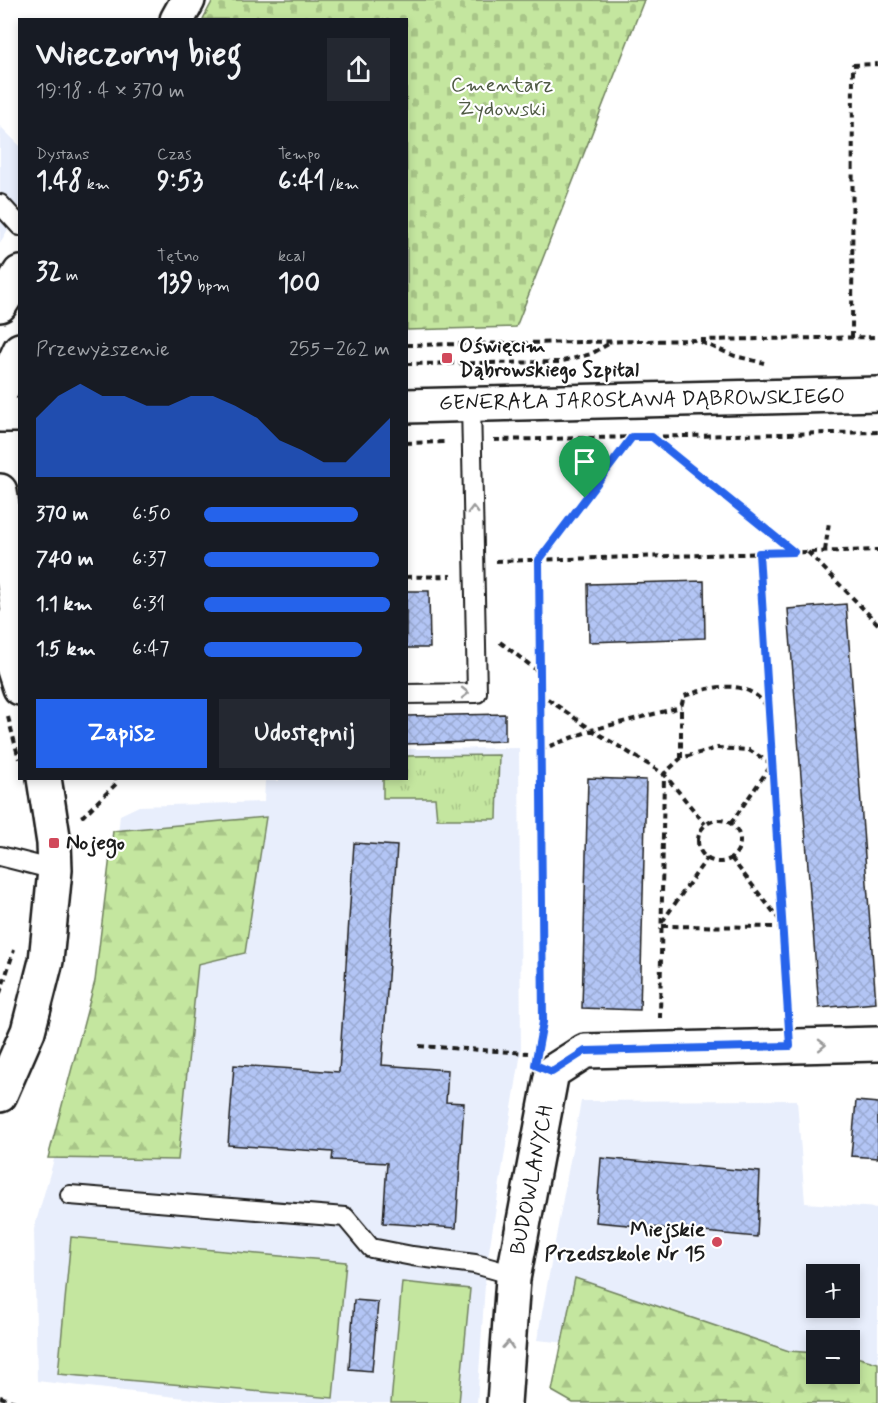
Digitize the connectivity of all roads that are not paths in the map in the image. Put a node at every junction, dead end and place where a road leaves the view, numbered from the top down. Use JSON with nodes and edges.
{"nodes":[{"id":1,"x":188,"y":0,"type":"edge"},
{"id":2,"x":178,"y":18,"type":"edge"},
{"id":3,"x":0,"y":204,"type":"edge"},
{"id":4,"x":18,"y":224,"type":"edge"},
{"id":5,"x":18,"y":276,"type":"edge"},
{"id":6,"x":0,"y":305,"type":"edge"},
{"id":7,"x":18,"y":354,"type":"edge"},
{"id":8,"x":0,"y":393,"type":"edge"},
{"id":9,"x":878,"y":394,"type":"edge"},
{"id":10,"x":471,"y":404,"type":"junction"},
{"id":11,"x":408,"y":406,"type":"edge"},
{"id":12,"x":0,"y":415,"type":"edge"},
{"id":13,"x":18,"y":415,"type":"edge"},
{"id":14,"x":0,"y":491,"type":"edge"},
{"id":15,"x":18,"y":495,"type":"edge"},
{"id":16,"x":5,"y":529,"type":"junction"},
{"id":17,"x":18,"y":611,"type":"edge"},
{"id":18,"x":0,"y":627,"type":"edge"},
{"id":19,"x":408,"y":694,"type":"edge"},
{"id":20,"x":13,"y":699,"type":"edge"},
{"id":21,"x":44,"y":780,"type":"edge"},
{"id":22,"x":0,"y":856,"type":"edge"},
{"id":23,"x":55,"y":870,"type":"junction"},
{"id":24,"x":878,"y":1044,"type":"edge"},
{"id":25,"x":0,"y":1095,"type":"edge"},
{"id":26,"x":70,"y":1196,"type":"dead end"},
{"id":27,"x":514,"y":1275,"type":"junction"},
{"id":28,"x":504,"y":1403,"type":"edge"}],
"edges":[{"from":1,"to":2,"type":"street"},
{"from":3,"to":4,"type":"lane"},
{"from":5,"to":6,"type":"street"},
{"from":7,"to":8,"type":"street"},
{"from":9,"to":10,"type":"street","name":"GENERAŁA JAROSŁAWA DĄBROWSKIEGO"},
{"from":10,"to":11,"type":"street","name":"GENERAŁA JAROSŁAWA DĄBROWSKIEGO"},
{"from":19,"to":10,"type":"lane","one_way":true},
{"from":12,"to":13,"type":"street"},
{"from":14,"to":16,"type":"street"},
{"from":15,"to":16,"type":"street"},
{"from":16,"to":17,"type":"street"},
{"from":18,"to":20,"type":"street"},
{"from":21,"to":23,"type":"street"},
{"from":22,"to":23,"type":"lane"},
{"from":23,"to":25,"type":"street"},
{"from":27,"to":24,"type":"street","name":"BUDOWLANYCH","one_way":true},
{"from":26,"to":27,"type":"lane"},
{"from":28,"to":27,"type":"street","name":"BUDOWLANYCH","one_way":true}]}
